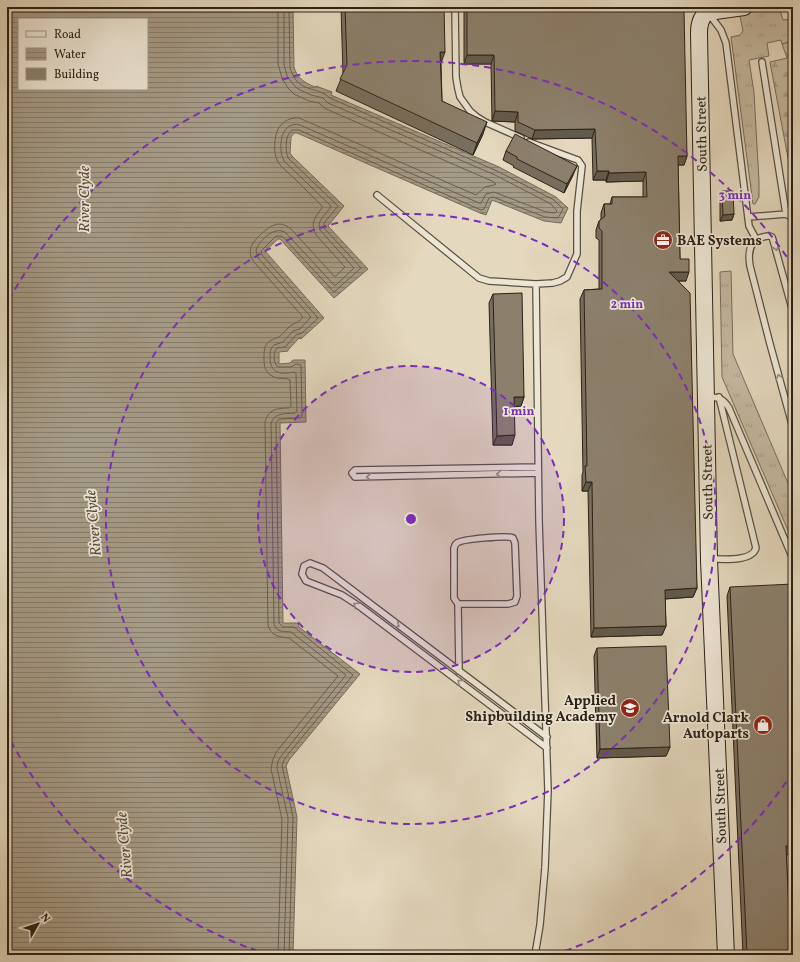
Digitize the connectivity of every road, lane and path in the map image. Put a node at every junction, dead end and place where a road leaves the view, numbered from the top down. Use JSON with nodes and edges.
{"nodes":[{"id":1,"x":456,"y":7,"type":"edge"},
{"id":2,"x":744,"y":7,"type":"edge"},
{"id":3,"x":707,"y":9,"type":"edge"},
{"id":4,"x":762,"y":62,"type":"dead end"},
{"id":5,"x":377,"y":195,"type":"dead end"},
{"id":6,"x":786,"y":214,"type":"junction"},
{"id":7,"x":748,"y":217,"type":"junction"},
{"id":8,"x":793,"y":218,"type":"edge"},
{"id":9,"x":756,"y":239,"type":"junction"},
{"id":10,"x":536,"y":284,"type":"junction"},
{"id":11,"x":793,"y":312,"type":"edge"},
{"id":12,"x":712,"y":397,"type":"junction"},
{"id":13,"x":793,"y":428,"type":"edge"},
{"id":14,"x":538,"y":470,"type":"junction"},
{"id":15,"x":793,"y":559,"type":"edge"},
{"id":16,"x":709,"y":560,"type":"junction"},
{"id":17,"x":458,"y":604,"type":"junction"},
{"id":18,"x":459,"y":671,"type":"junction"},
{"id":19,"x":547,"y":737,"type":"junction"},
{"id":20,"x":547,"y":748,"type":"junction"},
{"id":21,"x":535,"y":955,"type":"edge"},
{"id":22,"x":726,"y":955,"type":"edge"}],
"edges":[{"from":1,"to":10,"type":"lane"},
{"from":2,"to":3,"type":"street"},
{"from":3,"to":7,"type":"lane"},
{"from":3,"to":12,"type":"street","name":"South Street"},
{"from":4,"to":6,"type":"lane"},
{"from":5,"to":10,"type":"lane"},
{"from":6,"to":7,"type":"lane"},
{"from":6,"to":8,"type":"lane"},
{"from":7,"to":9,"type":"lane"},
{"from":9,"to":11,"type":"lane","one_way":true},
{"from":13,"to":9,"type":"lane","one_way":true},
{"from":10,"to":14,"type":"lane"},
{"from":12,"to":15,"type":"lane"},
{"from":12,"to":16,"type":"street","name":"South Street"},
{"from":12,"to":16,"type":"lane"},
{"from":14,"to":14,"type":"lane","one_way":true},
{"from":14,"to":19,"type":"lane"},
{"from":16,"to":22,"type":"street","name":"South Street"},
{"from":17,"to":17,"type":"lane"},
{"from":17,"to":18,"type":"lane"},
{"from":18,"to":19,"type":"lane"},
{"from":20,"to":18,"type":"lane","one_way":true},
{"from":19,"to":20,"type":"lane"},
{"from":20,"to":21,"type":"lane"}]}
